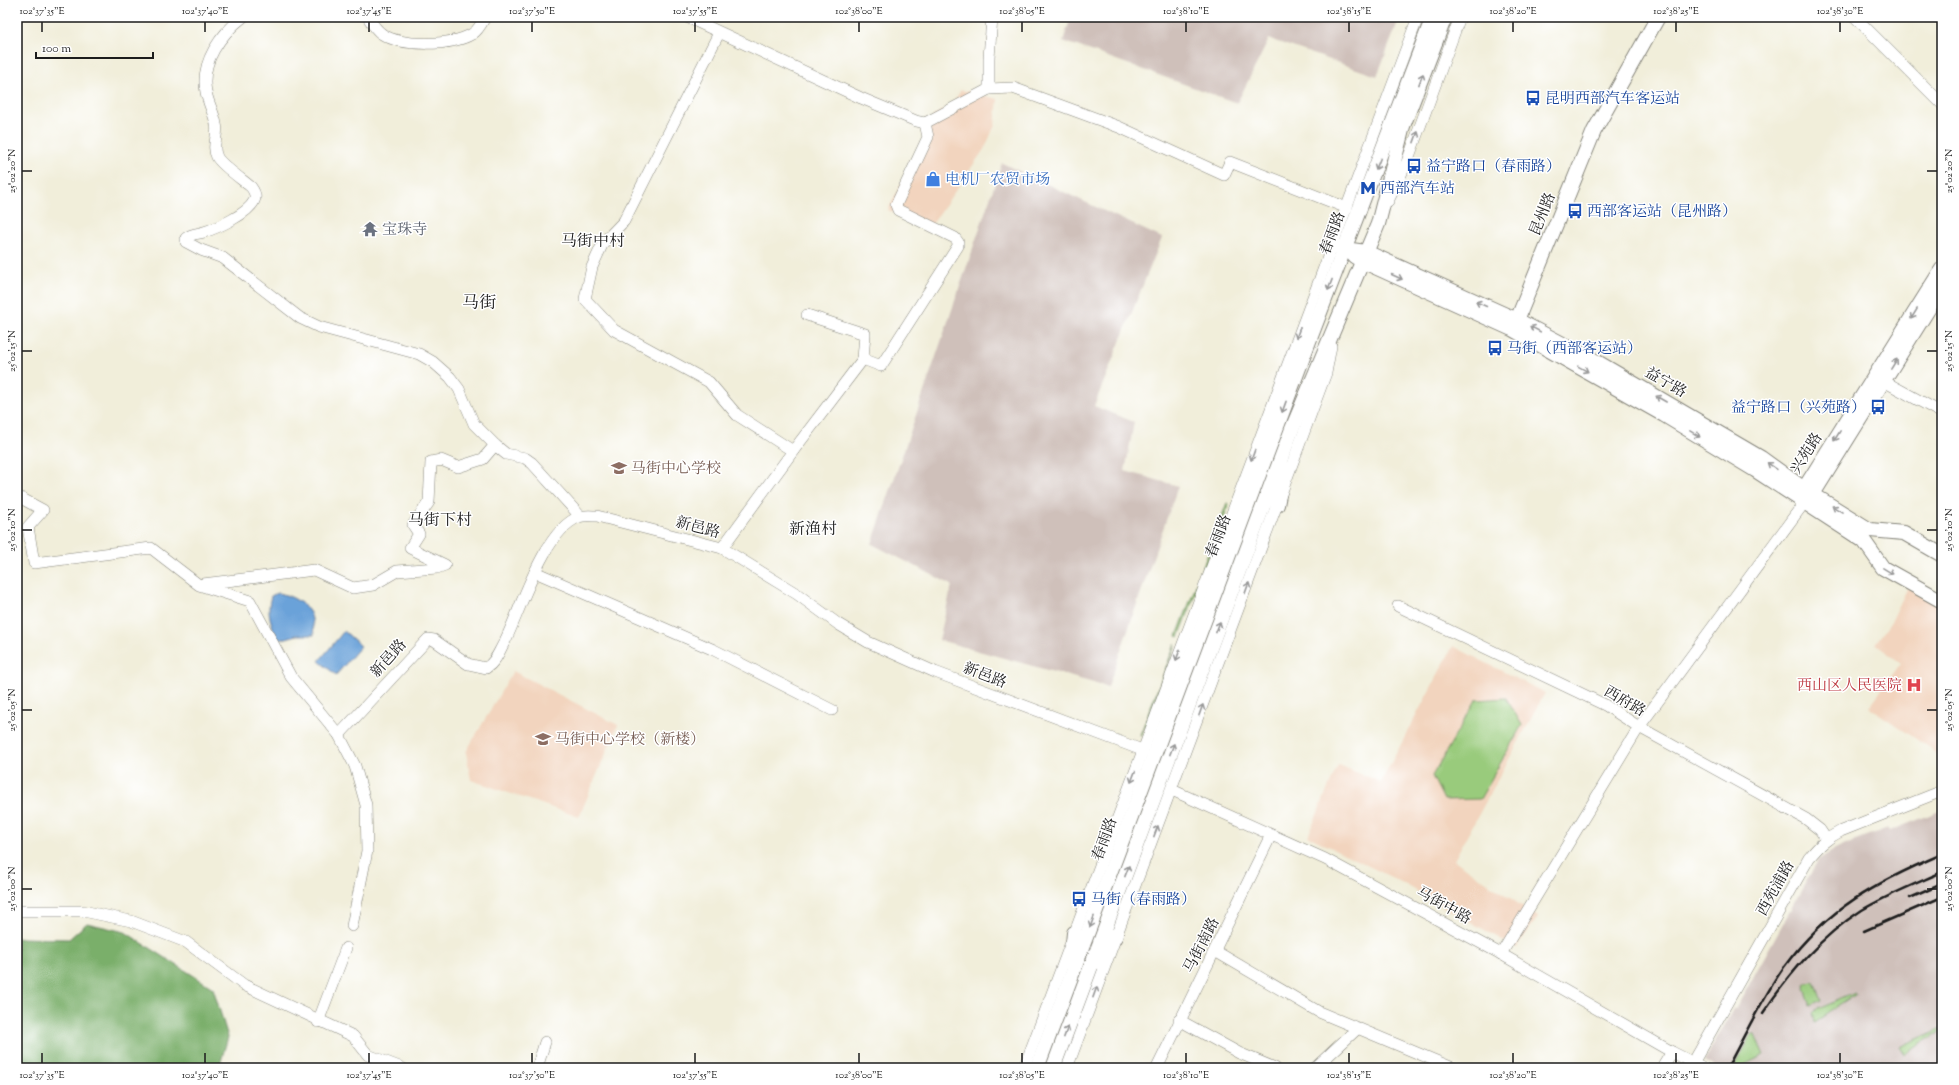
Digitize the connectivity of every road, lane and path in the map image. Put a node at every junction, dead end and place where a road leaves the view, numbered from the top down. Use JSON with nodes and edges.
{"nodes":[{"id":1,"x":244,"y":17,"type":"edge"},
{"id":2,"x":368,"y":17,"type":"edge"},
{"id":3,"x":485,"y":17,"type":"edge"},
{"id":4,"x":687,"y":17,"type":"edge"},
{"id":5,"x":992,"y":17,"type":"edge"},
{"id":6,"x":1418,"y":17,"type":"edge"},
{"id":7,"x":1427,"y":17,"type":"edge"},
{"id":8,"x":1433,"y":17,"type":"edge"},
{"id":9,"x":1445,"y":17,"type":"edge"},
{"id":10,"x":1460,"y":17,"type":"edge"},
{"id":11,"x":1658,"y":17,"type":"edge"},
{"id":12,"x":1855,"y":17,"type":"edge"},
{"id":13,"x":719,"y":33,"type":"junction"},
{"id":14,"x":1422,"y":49,"type":"junction"},
{"id":15,"x":989,"y":89,"type":"junction"},
{"id":16,"x":1942,"y":104,"type":"edge"},
{"id":17,"x":925,"y":123,"type":"junction"},
{"id":18,"x":1347,"y":208,"type":"junction"},
{"id":19,"x":1378,"y":224,"type":"junction"},
{"id":20,"x":1338,"y":246,"type":"junction"},
{"id":21,"x":1364,"y":257,"type":"junction"},
{"id":22,"x":1942,"y":269,"type":"edge"},
{"id":23,"x":1942,"y":288,"type":"edge"},
{"id":24,"x":807,"y":316,"type":"dead end"},
{"id":25,"x":1517,"y":320,"type":"junction"},
{"id":26,"x":1335,"y":329,"type":"junction"},
{"id":27,"x":863,"y":359,"type":"junction"},
{"id":28,"x":1879,"y":378,"type":"junction"},
{"id":29,"x":1942,"y":413,"type":"edge"},
{"id":30,"x":1292,"y":429,"type":"junction"},
{"id":31,"x":495,"y":445,"type":"junction"},
{"id":32,"x":793,"y":451,"type":"junction"},
{"id":33,"x":1807,"y":495,"type":"junction"},
{"id":34,"x":17,"y":496,"type":"edge"},
{"id":35,"x":1277,"y":506,"type":"junction"},
{"id":36,"x":1244,"y":515,"type":"junction"},
{"id":37,"x":580,"y":516,"type":"junction"},
{"id":38,"x":1867,"y":535,"type":"junction"},
{"id":39,"x":722,"y":548,"type":"junction"},
{"id":40,"x":1216,"y":554,"type":"junction"},
{"id":41,"x":1942,"y":555,"type":"edge"},
{"id":42,"x":535,"y":572,"type":"junction"},
{"id":43,"x":199,"y":585,"type":"junction"},
{"id":44,"x":1942,"y":601,"type":"edge"},
{"id":45,"x":1398,"y":606,"type":"dead end"},
{"id":46,"x":832,"y":710,"type":"dead end"},
{"id":47,"x":1640,"y":726,"type":"junction"},
{"id":48,"x":339,"y":734,"type":"junction"},
{"id":49,"x":1142,"y":750,"type":"junction"},
{"id":50,"x":1172,"y":790,"type":"junction"},
{"id":51,"x":1942,"y":791,"type":"edge"},
{"id":52,"x":1272,"y":835,"type":"junction"},
{"id":53,"x":1826,"y":839,"type":"junction"},
{"id":54,"x":17,"y":911,"type":"edge"},
{"id":55,"x":352,"y":926,"type":"dead end"},
{"id":56,"x":1074,"y":933,"type":"junction"},
{"id":57,"x":1116,"y":935,"type":"junction"},
{"id":58,"x":346,"y":948,"type":"dead end"},
{"id":59,"x":1215,"y":951,"type":"junction"},
{"id":60,"x":1501,"y":954,"type":"junction"},
{"id":61,"x":1069,"y":983,"type":"junction"},
{"id":62,"x":1084,"y":984,"type":"junction"},
{"id":63,"x":1179,"y":1020,"type":"junction"},
{"id":64,"x":318,"y":1022,"type":"junction"},
{"id":65,"x":1358,"y":1028,"type":"junction"},
{"id":66,"x":545,"y":1042,"type":"dead end"},
{"id":67,"x":1046,"y":1044,"type":"junction"},
{"id":68,"x":1672,"y":1052,"type":"junction"},
{"id":69,"x":1694,"y":1066,"type":"edge"},
{"id":70,"x":402,"y":1068,"type":"edge"},
{"id":71,"x":537,"y":1068,"type":"edge"},
{"id":72,"x":1024,"y":1068,"type":"edge"},
{"id":73,"x":1031,"y":1068,"type":"edge"},
{"id":74,"x":1037,"y":1068,"type":"edge"},
{"id":75,"x":1053,"y":1068,"type":"edge"},
{"id":76,"x":1067,"y":1068,"type":"edge"},
{"id":77,"x":1157,"y":1068,"type":"edge"},
{"id":78,"x":1276,"y":1068,"type":"edge"},
{"id":79,"x":1314,"y":1068,"type":"edge"},
{"id":80,"x":1453,"y":1068,"type":"edge"},
{"id":81,"x":1662,"y":1068,"type":"edge"},
{"id":82,"x":1704,"y":1068,"type":"edge"}],
"edges":[{"from":1,"to":31,"type":"street"},
{"from":2,"to":3,"type":"street"},
{"from":4,"to":13,"type":"street"},
{"from":5,"to":15,"type":"street"},
{"from":6,"to":18,"type":"street"},
{"from":7,"to":14,"type":"main road"},
{"from":8,"to":14,"type":"main road","name":"春雨路"},
{"from":19,"to":9,"type":"main road","name":"春雨路","one_way":true},
{"from":19,"to":10,"type":"street","one_way":true},
{"from":11,"to":25,"type":"main road","name":"昆州路"},
{"from":12,"to":16,"type":"street"},
{"from":13,"to":17,"type":"street"},
{"from":13,"to":32,"type":"street"},
{"from":14,"to":20,"type":"main road","name":"春雨路","one_way":true},
{"from":15,"to":17,"type":"street"},
{"from":15,"to":18,"type":"street"},
{"from":17,"to":27,"type":"street"},
{"from":18,"to":20,"type":"street"},
{"from":19,"to":21,"type":"main road","name":"春雨路"},
{"from":20,"to":21,"type":"main road","name":"益宁路"},
{"from":20,"to":36,"type":"main road","name":"春雨路","one_way":true},
{"from":20,"to":40,"type":"street","one_way":true},
{"from":25,"to":21,"type":"main road","name":"益宁路","one_way":true},
{"from":21,"to":26,"type":"main road","name":"春雨路"},
{"from":21,"to":33,"type":"main road","name":"益宁路","one_way":true},
{"from":22,"to":28,"type":"main road","name":"兴苑路","one_way":true},
{"from":28,"to":23,"type":"main road","name":"兴苑路","one_way":true},
{"from":24,"to":27,"type":"street"},
{"from":33,"to":25,"type":"main road","name":"益宁路","one_way":true},
{"from":26,"to":30,"type":"main road","name":"春雨路"},
{"from":26,"to":35,"type":"street"},
{"from":27,"to":32,"type":"street"},
{"from":28,"to":29,"type":"street"},
{"from":28,"to":33,"type":"main road","name":"兴苑路"},
{"from":30,"to":35,"type":"main road"},
{"from":62,"to":30,"type":"main road","name":"春雨路","one_way":true},
{"from":31,"to":37,"type":"street"},
{"from":31,"to":43,"type":"street"},
{"from":32,"to":39,"type":"street"},
{"from":33,"to":38,"type":"main road","name":"益宁路"},
{"from":33,"to":47,"type":"street"},
{"from":34,"to":43,"type":"street"},
{"from":50,"to":35,"type":"street","one_way":true},
{"from":36,"to":40,"type":"main road"},
{"from":36,"to":61,"type":"main road","name":"春雨路","one_way":true},
{"from":37,"to":39,"type":"street","name":"新邑路"},
{"from":37,"to":42,"type":"street","name":"新邑路"},
{"from":38,"to":41,"type":"main road"},
{"from":38,"to":44,"type":"main road","one_way":true},
{"from":39,"to":49,"type":"street","name":"新邑路"},
{"from":40,"to":49,"type":"street","one_way":true},
{"from":42,"to":46,"type":"street"},
{"from":42,"to":48,"type":"street","name":"新邑路"},
{"from":43,"to":48,"type":"street"},
{"from":45,"to":47,"type":"street","name":"西府路"},
{"from":47,"to":53,"type":"street","name":"西府路"},
{"from":47,"to":60,"type":"street"},
{"from":48,"to":55,"type":"street"},
{"from":49,"to":56,"type":"street","one_way":true},
{"from":50,"to":52,"type":"street","name":"马街中路"},
{"from":57,"to":50,"type":"street","one_way":true},
{"from":51,"to":53,"type":"street","name":"西苑浦路"},
{"from":52,"to":59,"type":"street","name":"马街南路"},
{"from":52,"to":60,"type":"street","name":"马街中路"},
{"from":53,"to":69,"type":"street","name":"西苑浦路"},
{"from":54,"to":64,"type":"street"},
{"from":56,"to":61,"type":"main road"},
{"from":56,"to":72,"type":"street"},
{"from":57,"to":62,"type":"main road"},
{"from":76,"to":57,"type":"street","one_way":true},
{"from":58,"to":64,"type":"street"},
{"from":59,"to":63,"type":"street","name":"马街南路"},
{"from":59,"to":65,"type":"street"},
{"from":60,"to":68,"type":"street","name":"马街中路"},
{"from":61,"to":67,"type":"main road","name":"春雨路"},
{"from":75,"to":62,"type":"main road","name":"春雨路","one_way":true},
{"from":63,"to":77,"type":"street","name":"马街南路"},
{"from":63,"to":78,"type":"street"},
{"from":64,"to":70,"type":"street"},
{"from":65,"to":79,"type":"street"},
{"from":65,"to":80,"type":"street"},
{"from":66,"to":71,"type":"street"},
{"from":67,"to":73,"type":"main road"},
{"from":67,"to":74,"type":"main road","name":"春雨路"},
{"from":68,"to":69,"type":"street","name":"马街中路"},
{"from":68,"to":81,"type":"street"},
{"from":69,"to":82,"type":"street","name":"马街中路"}]}
